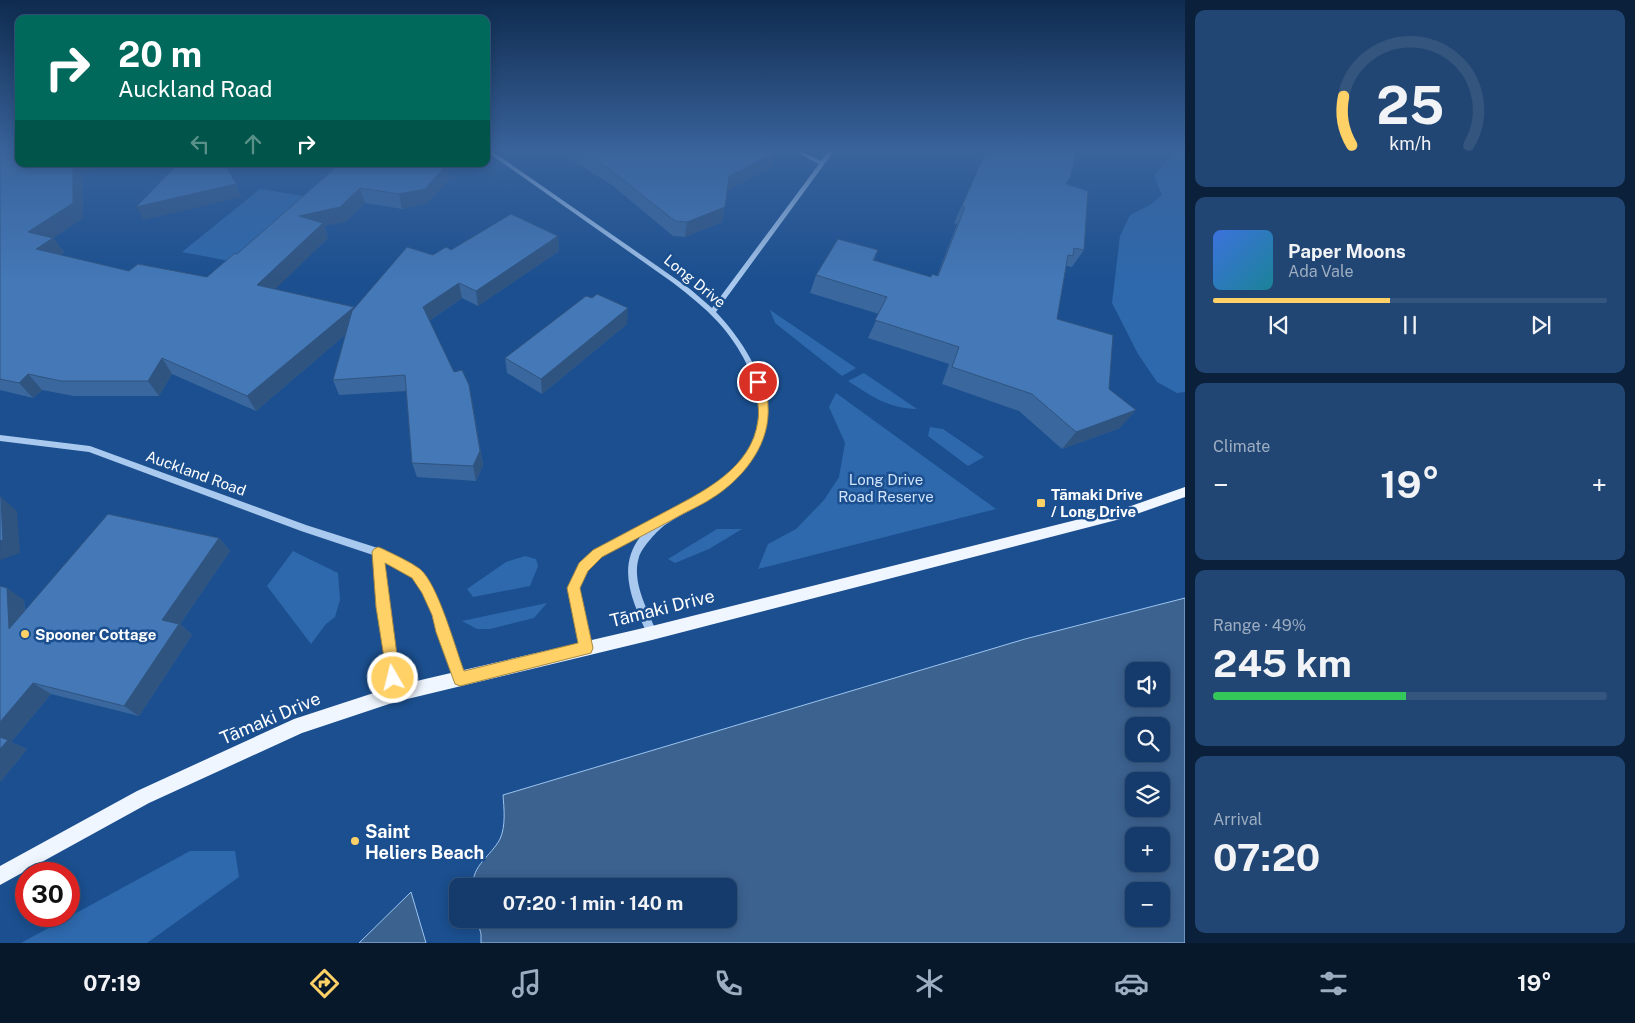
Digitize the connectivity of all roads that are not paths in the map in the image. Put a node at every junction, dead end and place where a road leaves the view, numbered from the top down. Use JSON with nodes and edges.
{"nodes":[{"id":1,"x":551,"y":195,"type":"edge"},
{"id":2,"x":799,"y":195,"type":"edge"},
{"id":3,"x":713,"y":312,"type":"junction"},
{"id":4,"x":0,"y":438,"type":"edge"},
{"id":5,"x":1185,"y":492,"type":"edge"},
{"id":6,"x":663,"y":520,"type":"junction"},
{"id":7,"x":378,"y":552,"type":"junction"},
{"id":8,"x":652,"y":633,"type":"junction"},
{"id":9,"x":586,"y":648,"type":"junction"},
{"id":10,"x":460,"y":679,"type":"junction"},
{"id":11,"x":395,"y":694,"type":"junction"},
{"id":12,"x":0,"y":876,"type":"edge"}],
"edges":[{"from":1,"to":3,"type":"street","name":"Long Drive"},
{"from":2,"to":3,"type":"street"},
{"from":3,"to":6,"type":"street","name":"Long Drive"},
{"from":4,"to":7,"type":"street","name":"Auckland Road"},
{"from":5,"to":8,"type":"main road","name":"Tāmaki Drive"},
{"from":6,"to":8,"type":"street","name":"Long Drive"},
{"from":6,"to":9,"type":"street","name":"Long Drive"},
{"from":7,"to":10,"type":"street","name":"Auckland Road"},
{"from":7,"to":11,"type":"street"},
{"from":8,"to":9,"type":"main road","name":"Tāmaki Drive"},
{"from":9,"to":10,"type":"main road","name":"Tāmaki Drive"},
{"from":10,"to":11,"type":"main road","name":"Tāmaki Drive"},
{"from":11,"to":12,"type":"main road","name":"Tāmaki Drive"}]}
